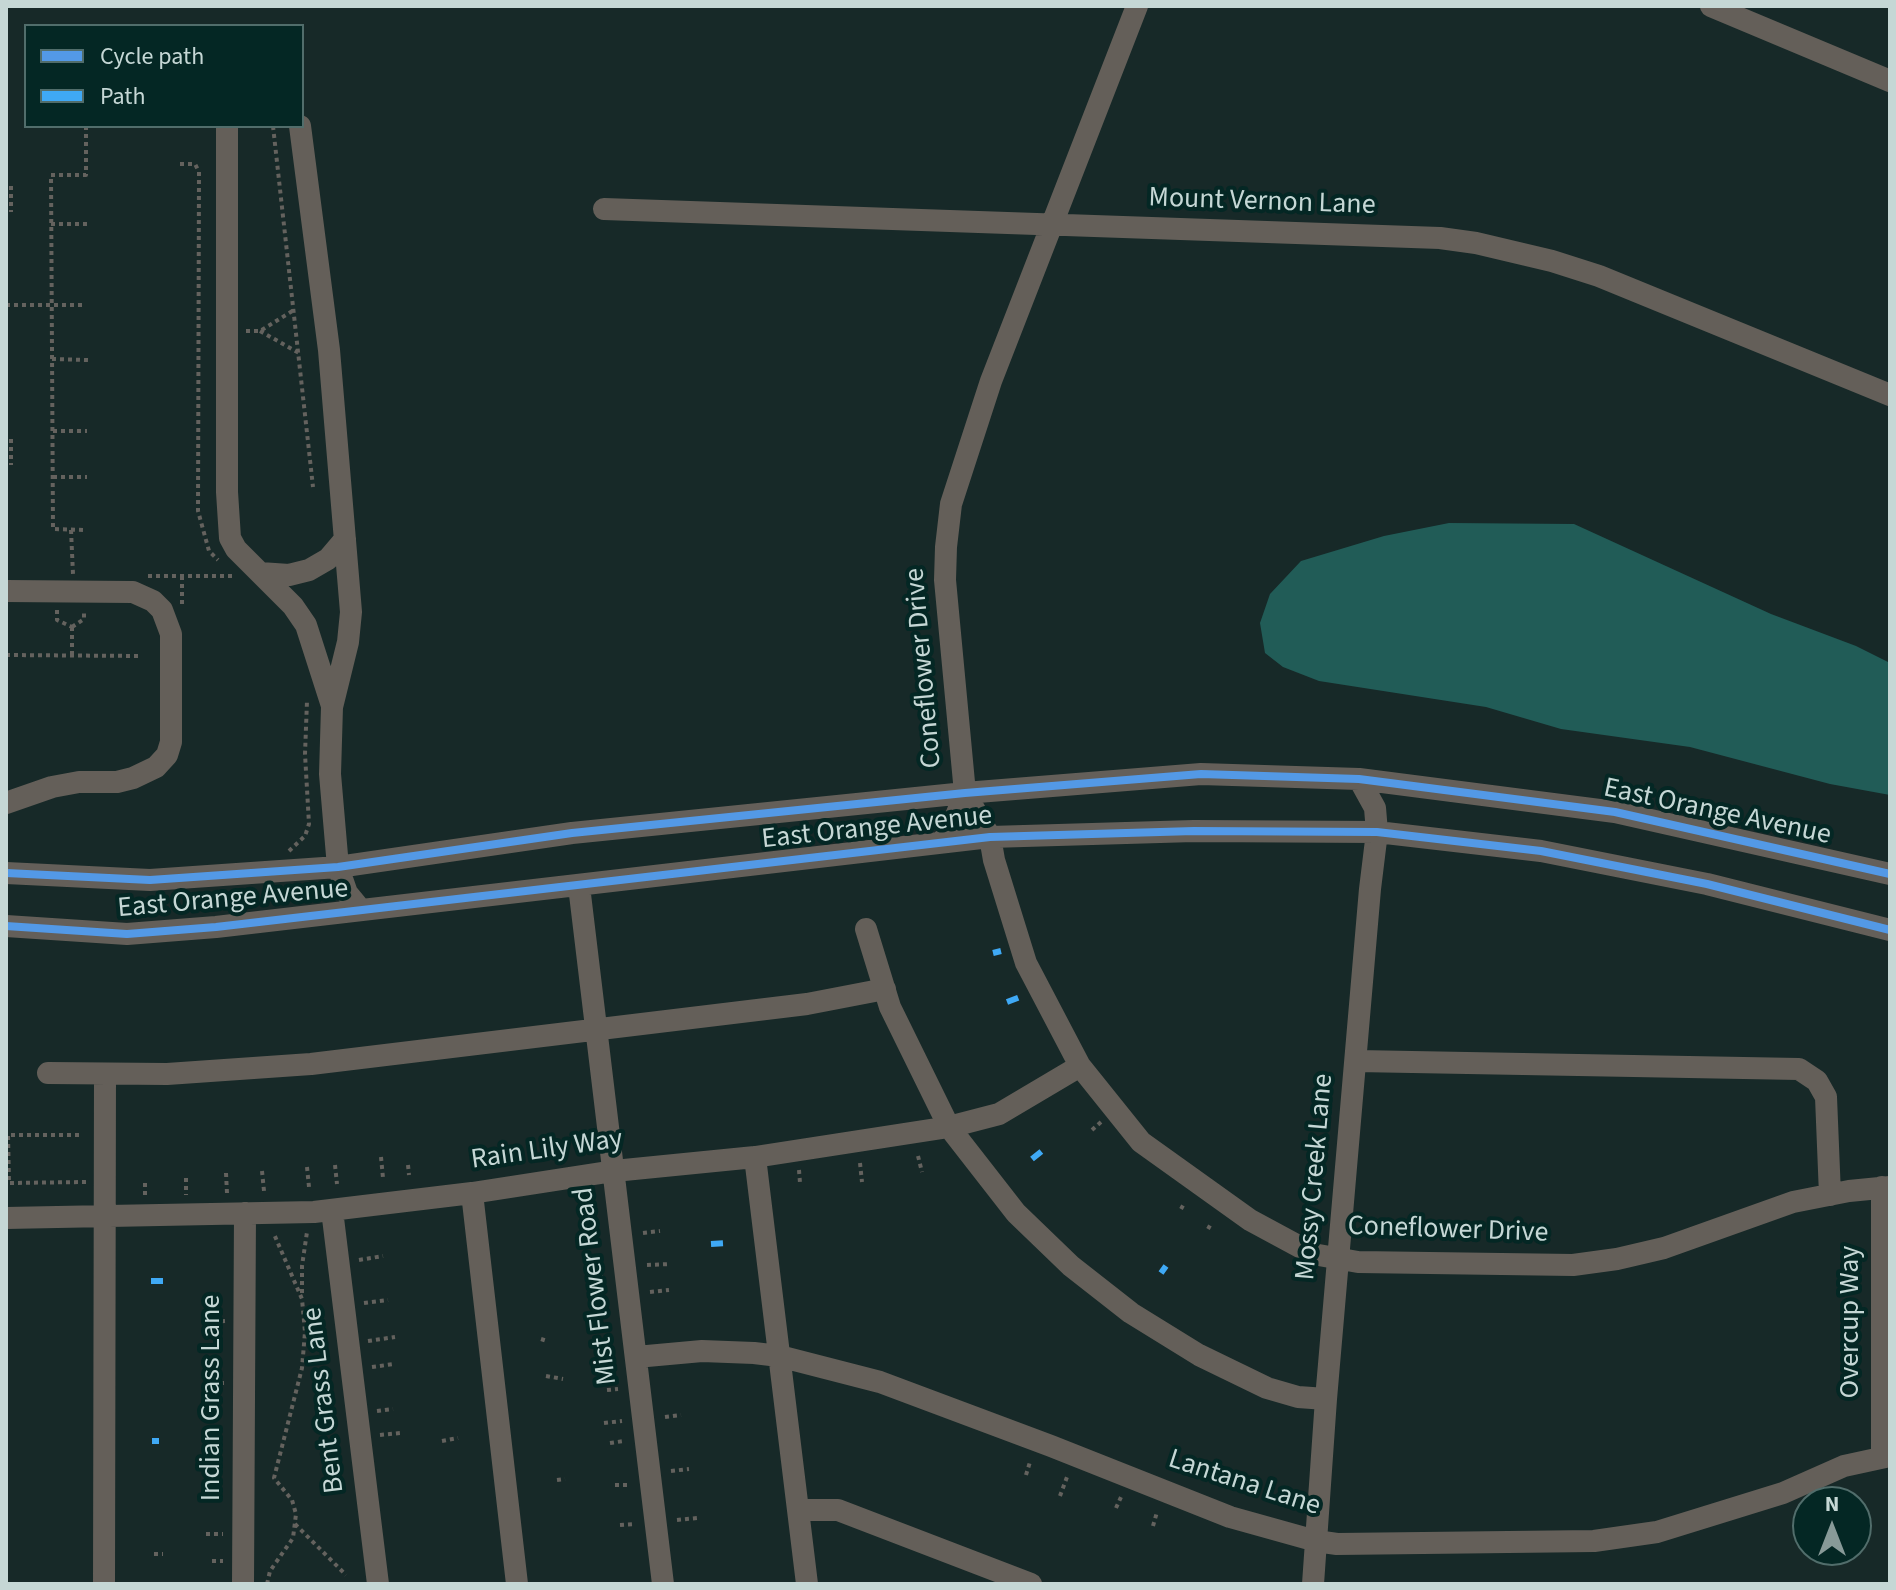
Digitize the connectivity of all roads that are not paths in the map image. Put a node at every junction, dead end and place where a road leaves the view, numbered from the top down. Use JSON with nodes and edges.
{"nodes":[{"id":1,"x":1137,"y":6,"type":"edge"},
{"id":2,"x":1711,"y":6,"type":"edge"},
{"id":3,"x":1890,"y":81,"type":"edge"},
{"id":4,"x":227,"y":128,"type":"edge"},
{"id":5,"x":300,"y":128,"type":"edge"},
{"id":6,"x":604,"y":209,"type":"dead end"},
{"id":7,"x":1053,"y":225,"type":"junction"},
{"id":8,"x":1890,"y":395,"type":"edge"},
{"id":9,"x":345,"y":539,"type":"junction"},
{"id":10,"x":260,"y":573,"type":"junction"},
{"id":11,"x":6,"y":591,"type":"edge"},
{"id":12,"x":332,"y":707,"type":"junction"},
{"id":13,"x":1359,"y":779,"type":"junction"},
{"id":14,"x":965,"y":793,"type":"junction"},
{"id":15,"x":6,"y":803,"type":"edge"},
{"id":16,"x":1377,"y":832,"type":"junction"},
{"id":17,"x":990,"y":837,"type":"junction"},
{"id":18,"x":939,"y":843,"type":"junction"},
{"id":19,"x":338,"y":867,"type":"junction"},
{"id":20,"x":6,"y":873,"type":"edge"},
{"id":21,"x":1890,"y":874,"type":"edge"},
{"id":22,"x":579,"y":886,"type":"junction"},
{"id":23,"x":361,"y":910,"type":"junction"},
{"id":24,"x":6,"y":926,"type":"edge"},
{"id":25,"x":866,"y":929,"type":"dead end"},
{"id":26,"x":1890,"y":930,"type":"edge"},
{"id":27,"x":885,"y":989,"type":"junction"},
{"id":28,"x":597,"y":1031,"type":"junction"},
{"id":29,"x":1357,"y":1061,"type":"junction"},
{"id":30,"x":1080,"y":1066,"type":"junction"},
{"id":31,"x":48,"y":1073,"type":"dead end"},
{"id":32,"x":105,"y":1074,"type":"junction"},
{"id":33,"x":949,"y":1127,"type":"junction"},
{"id":34,"x":755,"y":1157,"type":"junction"},
{"id":35,"x":614,"y":1171,"type":"junction"},
{"id":36,"x":1886,"y":1187,"type":"edge"},
{"id":37,"x":472,"y":1193,"type":"junction"},
{"id":38,"x":1830,"y":1195,"type":"junction"},
{"id":39,"x":332,"y":1210,"type":"junction"},
{"id":40,"x":245,"y":1213,"type":"junction"},
{"id":41,"x":105,"y":1216,"type":"junction"},
{"id":42,"x":6,"y":1218,"type":"edge"},
{"id":43,"x":1338,"y":1258,"type":"junction"},
{"id":44,"x":779,"y":1356,"type":"junction"},
{"id":45,"x":636,"y":1357,"type":"junction"},
{"id":46,"x":1326,"y":1399,"type":"junction"},
{"id":47,"x":1886,"y":1456,"type":"edge"},
{"id":48,"x":798,"y":1510,"type":"junction"},
{"id":49,"x":1316,"y":1541,"type":"junction"},
{"id":50,"x":104,"y":1584,"type":"edge"},
{"id":51,"x":243,"y":1584,"type":"edge"},
{"id":52,"x":378,"y":1584,"type":"edge"},
{"id":53,"x":517,"y":1584,"type":"edge"},
{"id":54,"x":663,"y":1584,"type":"edge"},
{"id":55,"x":807,"y":1584,"type":"edge"},
{"id":56,"x":1031,"y":1584,"type":"edge"},
{"id":57,"x":1313,"y":1584,"type":"edge"}],
"edges":[{"from":1,"to":7,"type":"street","name":"Coneflower Drive"},
{"from":2,"to":3,"type":"street"},
{"from":4,"to":10,"type":"street"},
{"from":5,"to":9,"type":"street"},
{"from":6,"to":7,"type":"street","name":"Mount Vernon Lane"},
{"from":7,"to":8,"type":"street","name":"Mount Vernon Lane"},
{"from":7,"to":14,"type":"street","name":"Coneflower Drive"},
{"from":9,"to":10,"type":"street"},
{"from":9,"to":12,"type":"street"},
{"from":10,"to":12,"type":"street"},
{"from":11,"to":15,"type":"street"},
{"from":12,"to":19,"type":"street"},
{"from":13,"to":14,"type":"street","name":"East Orange Avenue"},
{"from":13,"to":16,"type":"street","name":"Mossy Creek Lane"},
{"from":13,"to":21,"type":"street","name":"East Orange Avenue"},
{"from":14,"to":17,"type":"street","name":"Coneflower Drive"},
{"from":14,"to":18,"type":"street"},
{"from":14,"to":19,"type":"street","name":"East Orange Avenue"},
{"from":16,"to":17,"type":"street","name":"East Orange Avenue"},
{"from":16,"to":26,"type":"street","name":"East Orange Avenue"},
{"from":16,"to":29,"type":"street","name":"Mossy Creek Lane"},
{"from":17,"to":18,"type":"street","name":"East Orange Avenue"},
{"from":17,"to":30,"type":"street","name":"Coneflower Drive"},
{"from":18,"to":22,"type":"street","name":"East Orange Avenue"},
{"from":19,"to":20,"type":"street","name":"East Orange Avenue"},
{"from":19,"to":23,"type":"street"},
{"from":22,"to":23,"type":"street","name":"East Orange Avenue"},
{"from":22,"to":28,"type":"street","name":"Mist Flower Road"},
{"from":23,"to":24,"type":"street","name":"East Orange Avenue"},
{"from":25,"to":27,"type":"street"},
{"from":27,"to":28,"type":"street"},
{"from":27,"to":33,"type":"street"},
{"from":28,"to":32,"type":"street"},
{"from":28,"to":35,"type":"street","name":"Mist Flower Road"},
{"from":29,"to":38,"type":"street"},
{"from":29,"to":43,"type":"street","name":"Mossy Creek Lane"},
{"from":30,"to":33,"type":"street","name":"Rain Lily Way"},
{"from":30,"to":43,"type":"street","name":"Coneflower Drive"},
{"from":31,"to":32,"type":"street"},
{"from":32,"to":41,"type":"street"},
{"from":33,"to":34,"type":"street","name":"Rain Lily Way"},
{"from":33,"to":46,"type":"street"},
{"from":34,"to":35,"type":"street","name":"Rain Lily Way"},
{"from":34,"to":44,"type":"street"},
{"from":35,"to":37,"type":"street","name":"Rain Lily Way"},
{"from":35,"to":45,"type":"street","name":"Mist Flower Road"},
{"from":36,"to":38,"type":"street","name":"Coneflower Drive"},
{"from":36,"to":47,"type":"street","name":"Overcup Way"},
{"from":37,"to":39,"type":"street","name":"Rain Lily Way"},
{"from":37,"to":53,"type":"street"},
{"from":38,"to":43,"type":"street","name":"Coneflower Drive"},
{"from":39,"to":40,"type":"street","name":"Rain Lily Way"},
{"from":39,"to":52,"type":"street","name":"Bent Grass Lane"},
{"from":40,"to":41,"type":"street","name":"Rain Lily Way"},
{"from":40,"to":51,"type":"street","name":"Indian Grass Lane"},
{"from":41,"to":42,"type":"street","name":"Rain Lily Way"},
{"from":41,"to":50,"type":"street"},
{"from":43,"to":46,"type":"street","name":"Mossy Creek Lane"},
{"from":44,"to":45,"type":"street","name":"Lantana Lane"},
{"from":44,"to":48,"type":"street"},
{"from":44,"to":49,"type":"street","name":"Lantana Lane"},
{"from":45,"to":54,"type":"street","name":"Mist Flower Road"},
{"from":46,"to":49,"type":"street","name":"Mossy Creek Lane"},
{"from":47,"to":49,"type":"street","name":"Lantana Lane"},
{"from":48,"to":55,"type":"street"},
{"from":48,"to":56,"type":"street"},
{"from":49,"to":57,"type":"street","name":"Mossy Creek Lane"}]}
